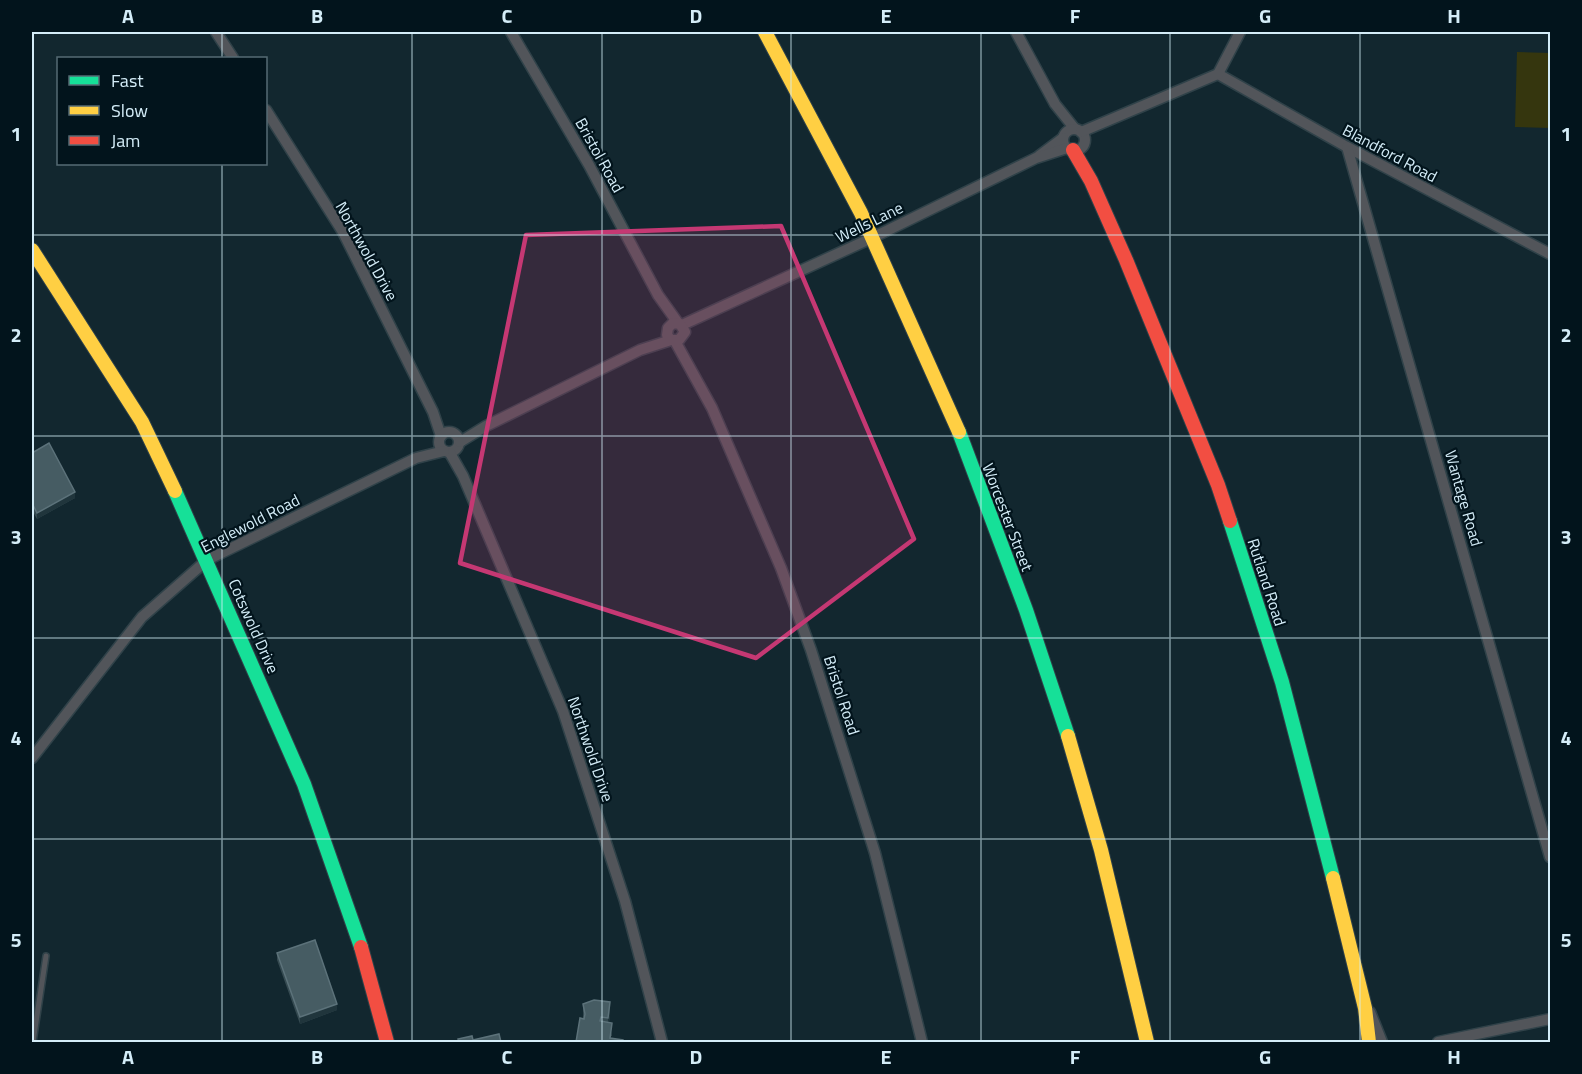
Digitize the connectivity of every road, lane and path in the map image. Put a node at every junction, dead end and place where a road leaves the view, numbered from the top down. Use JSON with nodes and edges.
{"nodes":[{"id":1,"x":216,"y":32,"type":"edge"},
{"id":2,"x":511,"y":32,"type":"edge"},
{"id":3,"x":765,"y":32,"type":"edge"},
{"id":4,"x":1016,"y":32,"type":"edge"},
{"id":5,"x":1240,"y":32,"type":"edge"},
{"id":6,"x":232,"y":57,"type":"edge"},
{"id":7,"x":1218,"y":74,"type":"junction"},
{"id":8,"x":267,"y":113,"type":"edge"},
{"id":9,"x":1074,"y":140,"type":"junction"},
{"id":10,"x":1347,"y":147,"type":"junction"},
{"id":11,"x":874,"y":237,"type":"junction"},
{"id":12,"x":32,"y":250,"type":"edge"},
{"id":13,"x":1551,"y":254,"type":"edge"},
{"id":14,"x":676,"y":331,"type":"junction"},
{"id":15,"x":450,"y":443,"type":"junction"},
{"id":16,"x":207,"y":560,"type":"junction"},
{"id":17,"x":32,"y":758,"type":"edge"},
{"id":18,"x":1551,"y":857,"type":"edge"},
{"id":19,"x":46,"y":956,"type":"dead end"},
{"id":20,"x":1365,"y":1008,"type":"junction"},
{"id":21,"x":1551,"y":1019,"type":"edge"},
{"id":22,"x":33,"y":1042,"type":"edge"},
{"id":23,"x":387,"y":1042,"type":"edge"},
{"id":24,"x":662,"y":1042,"type":"edge"},
{"id":25,"x":922,"y":1042,"type":"edge"},
{"id":26,"x":1147,"y":1042,"type":"edge"},
{"id":27,"x":1369,"y":1042,"type":"edge"},
{"id":28,"x":1382,"y":1042,"type":"edge"},
{"id":29,"x":1438,"y":1042,"type":"edge"}],
"edges":[{"from":1,"to":6,"type":"street"},
{"from":2,"to":14,"type":"street","name":"Bristol Road"},
{"from":3,"to":11,"type":"street","name":"Worcester Street"},
{"from":4,"to":9,"type":"street","name":"Rutland Road"},
{"from":5,"to":7,"type":"street"},
{"from":7,"to":9,"type":"street","name":"Wells Lane"},
{"from":7,"to":10,"type":"street","name":"Blandford Road"},
{"from":8,"to":15,"type":"street","name":"Northwold Drive"},
{"from":9,"to":11,"type":"street","name":"Wells Lane"},
{"from":9,"to":20,"type":"street","name":"Rutland Road"},
{"from":10,"to":13,"type":"street","name":"Blandford Road"},
{"from":10,"to":18,"type":"street","name":"Wantage Road"},
{"from":11,"to":14,"type":"street","name":"Wells Lane"},
{"from":11,"to":26,"type":"street","name":"Worcester Street"},
{"from":12,"to":16,"type":"street","name":"Cotswold Drive"},
{"from":14,"to":15,"type":"street","name":"Englewold Road"},
{"from":14,"to":25,"type":"street","name":"Bristol Road"},
{"from":15,"to":16,"type":"street","name":"Englewold Road"},
{"from":15,"to":24,"type":"street","name":"Northwold Drive"},
{"from":16,"to":17,"type":"street","name":"Englewold Road"},
{"from":16,"to":23,"type":"street","name":"Cotswold Drive"},
{"from":19,"to":22,"type":"lane"},
{"from":20,"to":27,"type":"street","name":"Rutland Road"},
{"from":20,"to":28,"type":"street","name":"Rutland Road"},
{"from":21,"to":29,"type":"street"}]}
